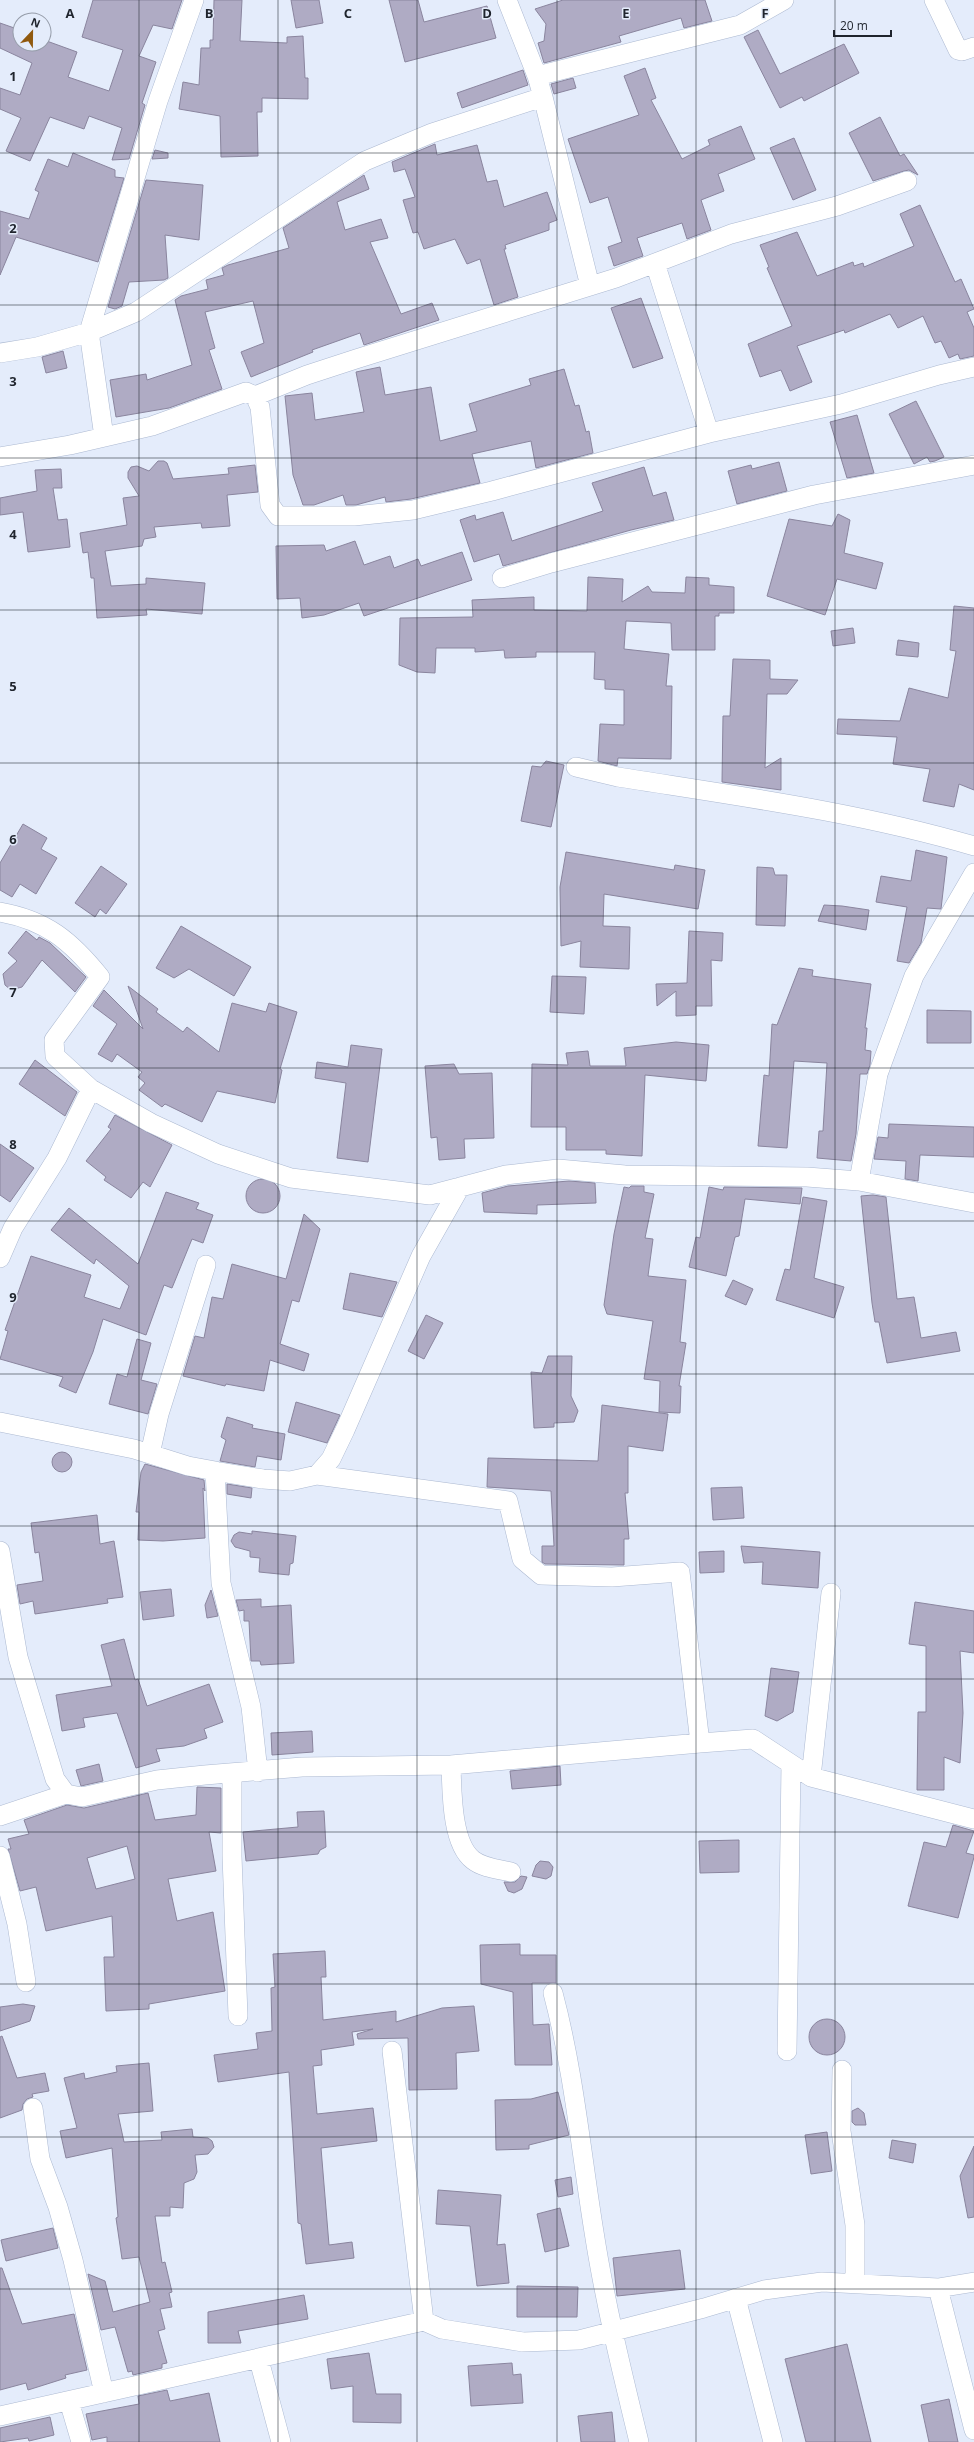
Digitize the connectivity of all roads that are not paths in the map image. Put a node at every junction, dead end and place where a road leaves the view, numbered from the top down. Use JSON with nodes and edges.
{"nodes":[{"id":1,"x":194,"y":0,"type":"edge"},
{"id":2,"x":507,"y":0,"type":"edge"},
{"id":3,"x":784,"y":0,"type":"edge"},
{"id":4,"x":934,"y":0,"type":"edge"},
{"id":5,"x":974,"y":47,"type":"edge"},
{"id":6,"x":537,"y":76,"type":"junction"},
{"id":7,"x":543,"y":97,"type":"junction"},
{"id":8,"x":908,"y":181,"type":"dead end"},
{"id":9,"x":655,"y":263,"type":"junction"},
{"id":10,"x":590,"y":286,"type":"junction"},
{"id":11,"x":89,"y":332,"type":"junction"},
{"id":12,"x":0,"y":353,"type":"edge"},
{"id":13,"x":974,"y":367,"type":"edge"},
{"id":14,"x":255,"y":396,"type":"junction"},
{"id":15,"x":709,"y":433,"type":"junction"},
{"id":16,"x":104,"y":437,"type":"junction"},
{"id":17,"x":0,"y":457,"type":"edge"},
{"id":18,"x":974,"y":465,"type":"edge"},
{"id":19,"x":502,"y":578,"type":"dead end"},
{"id":20,"x":576,"y":767,"type":"dead end"},
{"id":21,"x":974,"y":846,"type":"edge"},
{"id":22,"x":974,"y":873,"type":"edge"},
{"id":23,"x":0,"y":912,"type":"edge"},
{"id":24,"x":92,"y":1089,"type":"junction"},
{"id":25,"x":859,"y":1181,"type":"junction"},
{"id":26,"x":460,"y":1187,"type":"junction"},
{"id":27,"x":974,"y":1203,"type":"edge"},
{"id":28,"x":0,"y":1258,"type":"edge"},
{"id":29,"x":206,"y":1265,"type":"dead end"},
{"id":30,"x":0,"y":1422,"type":"edge"},
{"id":31,"x":150,"y":1454,"type":"junction"},
{"id":32,"x":215,"y":1471,"type":"junction"},
{"id":33,"x":318,"y":1475,"type":"junction"},
{"id":34,"x":0,"y":1551,"type":"edge"},
{"id":35,"x":831,"y":1593,"type":"dead end"},
{"id":36,"x":700,"y":1743,"type":"junction"},
{"id":37,"x":791,"y":1764,"type":"junction"},
{"id":38,"x":451,"y":1765,"type":"junction"},
{"id":39,"x":258,"y":1772,"type":"junction"},
{"id":40,"x":232,"y":1774,"type":"junction"},
{"id":41,"x":812,"y":1777,"type":"junction"},
{"id":42,"x":66,"y":1794,"type":"junction"},
{"id":43,"x":0,"y":1816,"type":"edge"},
{"id":44,"x":974,"y":1819,"type":"edge"},
{"id":45,"x":0,"y":1856,"type":"edge"},
{"id":46,"x":511,"y":1872,"type":"dead end"},
{"id":47,"x":26,"y":1982,"type":"dead end"},
{"id":48,"x":553,"y":1993,"type":"dead end"},
{"id":49,"x":238,"y":2016,"type":"dead end"},
{"id":50,"x":392,"y":2051,"type":"dead end"},
{"id":51,"x":787,"y":2051,"type":"dead end"},
{"id":52,"x":842,"y":2070,"type":"dead end"},
{"id":53,"x":33,"y":2108,"type":"dead end"},
{"id":54,"x":974,"y":2282,"type":"edge"},
{"id":55,"x":855,"y":2284,"type":"junction"},
{"id":56,"x":938,"y":2288,"type":"junction"},
{"id":57,"x":736,"y":2298,"type":"junction"},
{"id":58,"x":424,"y":2321,"type":"junction"},
{"id":59,"x":613,"y":2331,"type":"junction"},
{"id":60,"x":259,"y":2360,"type":"junction"},
{"id":61,"x":104,"y":2393,"type":"junction"},
{"id":62,"x":69,"y":2400,"type":"junction"},
{"id":63,"x":0,"y":2416,"type":"edge"},
{"id":64,"x":974,"y":2430,"type":"edge"},
{"id":65,"x":81,"y":2442,"type":"edge"},
{"id":66,"x":280,"y":2442,"type":"edge"},
{"id":67,"x":639,"y":2442,"type":"edge"},
{"id":68,"x":773,"y":2442,"type":"edge"}],
"edges":[{"from":1,"to":11,"type":"street"},
{"from":2,"to":6,"type":"street"},
{"from":3,"to":6,"type":"street"},
{"from":4,"to":5,"type":"street"},
{"from":6,"to":7,"type":"street"},
{"from":7,"to":10,"type":"street"},
{"from":7,"to":11,"type":"street"},
{"from":8,"to":9,"type":"street"},
{"from":9,"to":10,"type":"street"},
{"from":9,"to":15,"type":"street"},
{"from":10,"to":14,"type":"street"},
{"from":11,"to":12,"type":"street"},
{"from":11,"to":16,"type":"street"},
{"from":13,"to":15,"type":"street"},
{"from":14,"to":15,"type":"street"},
{"from":14,"to":16,"type":"street"},
{"from":16,"to":17,"type":"street"},
{"from":18,"to":19,"type":"street"},
{"from":20,"to":21,"type":"street"},
{"from":22,"to":25,"type":"street"},
{"from":23,"to":24,"type":"street"},
{"from":24,"to":26,"type":"street"},
{"from":24,"to":28,"type":"street"},
{"from":25,"to":26,"type":"street"},
{"from":25,"to":27,"type":"street"},
{"from":26,"to":33,"type":"street"},
{"from":29,"to":31,"type":"street"},
{"from":30,"to":31,"type":"street"},
{"from":31,"to":32,"type":"street"},
{"from":32,"to":33,"type":"street"},
{"from":32,"to":39,"type":"street"},
{"from":33,"to":36,"type":"street"},
{"from":34,"to":42,"type":"street"},
{"from":35,"to":41,"type":"street"},
{"from":36,"to":37,"type":"street"},
{"from":36,"to":38,"type":"street"},
{"from":37,"to":41,"type":"street"},
{"from":37,"to":51,"type":"street"},
{"from":38,"to":39,"type":"street"},
{"from":38,"to":46,"type":"street"},
{"from":39,"to":40,"type":"street"},
{"from":40,"to":42,"type":"street"},
{"from":40,"to":49,"type":"street"},
{"from":41,"to":44,"type":"street"},
{"from":42,"to":43,"type":"street"},
{"from":45,"to":47,"type":"street"},
{"from":48,"to":59,"type":"street"},
{"from":50,"to":58,"type":"street"},
{"from":52,"to":55,"type":"street"},
{"from":53,"to":61,"type":"street"},
{"from":54,"to":56,"type":"street"},
{"from":55,"to":56,"type":"street"},
{"from":55,"to":57,"type":"street"},
{"from":56,"to":64,"type":"street"},
{"from":57,"to":59,"type":"street"},
{"from":57,"to":68,"type":"street"},
{"from":58,"to":59,"type":"street"},
{"from":58,"to":60,"type":"street"},
{"from":59,"to":67,"type":"street"},
{"from":60,"to":61,"type":"street"},
{"from":60,"to":66,"type":"street"},
{"from":61,"to":62,"type":"street"},
{"from":62,"to":63,"type":"street"},
{"from":62,"to":65,"type":"street"}]}
